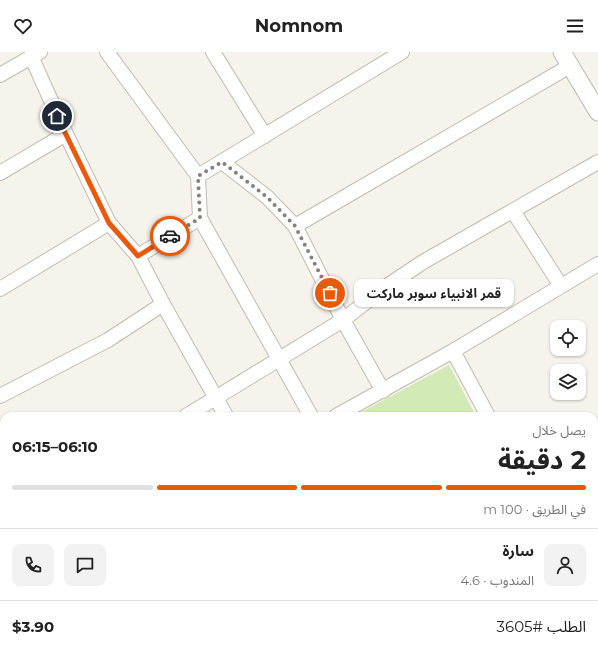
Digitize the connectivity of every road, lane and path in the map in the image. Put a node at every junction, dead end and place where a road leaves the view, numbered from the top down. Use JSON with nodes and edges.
{"nodes":[{"id":1,"x":107,"y":52,"type":"edge"},
{"id":2,"x":214,"y":52,"type":"edge"},
{"id":3,"x":402,"y":52,"type":"edge"},
{"id":4,"x":36,"y":54,"type":"edge"},
{"id":5,"x":566,"y":59,"type":"edge"},
{"id":6,"x":0,"y":75,"type":"edge"},
{"id":7,"x":598,"y":112,"type":"edge"},
{"id":8,"x":66,"y":134,"type":"junction"},
{"id":9,"x":265,"y":136,"type":"junction"},
{"id":10,"x":222,"y":162,"type":"junction"},
{"id":11,"x":598,"y":162,"type":"edge"},
{"id":12,"x":0,"y":173,"type":"edge"},
{"id":13,"x":198,"y":176,"type":"junction"},
{"id":14,"x":513,"y":211,"type":"junction"},
{"id":15,"x":200,"y":218,"type":"junction"},
{"id":16,"x":109,"y":223,"type":"junction"},
{"id":17,"x":295,"y":226,"type":"junction"},
{"id":18,"x":138,"y":256,"type":"junction"},
{"id":19,"x":598,"y":264,"type":"edge"},
{"id":20,"x":561,"y":286,"type":"junction"},
{"id":21,"x":0,"y":289,"type":"edge"},
{"id":22,"x":163,"y":304,"type":"junction"},
{"id":23,"x":343,"y":320,"type":"junction"},
{"id":24,"x":453,"y":351,"type":"junction"},
{"id":25,"x":278,"y":360,"type":"junction"},
{"id":26,"x":383,"y":391,"type":"junction"},
{"id":27,"x":0,"y":396,"type":"edge"},
{"id":28,"x":216,"y":398,"type":"junction"},
{"id":29,"x":193,"y":412,"type":"edge"},
{"id":30,"x":224,"y":412,"type":"edge"},
{"id":31,"x":309,"y":412,"type":"edge"},
{"id":32,"x":344,"y":412,"type":"edge"},
{"id":33,"x":486,"y":412,"type":"edge"}],
"edges":[{"from":1,"to":13,"type":"street"},
{"from":2,"to":9,"type":"street"},
{"from":3,"to":9,"type":"street"},
{"from":4,"to":6,"type":"street"},
{"from":4,"to":8,"type":"street"},
{"from":5,"to":7,"type":"street"},
{"from":5,"to":17,"type":"street"},
{"from":8,"to":12,"type":"street"},
{"from":8,"to":16,"type":"street"},
{"from":9,"to":10,"type":"street"},
{"from":10,"to":13,"type":"street"},
{"from":10,"to":17,"type":"street"},
{"from":11,"to":14,"type":"street"},
{"from":13,"to":15,"type":"street"},
{"from":14,"to":20,"type":"street"},
{"from":14,"to":23,"type":"street"},
{"from":15,"to":18,"type":"street"},
{"from":15,"to":25,"type":"street"},
{"from":16,"to":18,"type":"street"},
{"from":16,"to":21,"type":"street"},
{"from":17,"to":23,"type":"street"},
{"from":18,"to":22,"type":"street"},
{"from":19,"to":20,"type":"street"},
{"from":20,"to":24,"type":"street"},
{"from":22,"to":27,"type":"street"},
{"from":22,"to":28,"type":"street"},
{"from":23,"to":25,"type":"street"},
{"from":23,"to":26,"type":"street"},
{"from":24,"to":26,"type":"street"},
{"from":24,"to":33,"type":"street"},
{"from":25,"to":28,"type":"street"},
{"from":25,"to":31,"type":"street"},
{"from":26,"to":32,"type":"street"},
{"from":28,"to":29,"type":"street"},
{"from":28,"to":30,"type":"street"}]}
